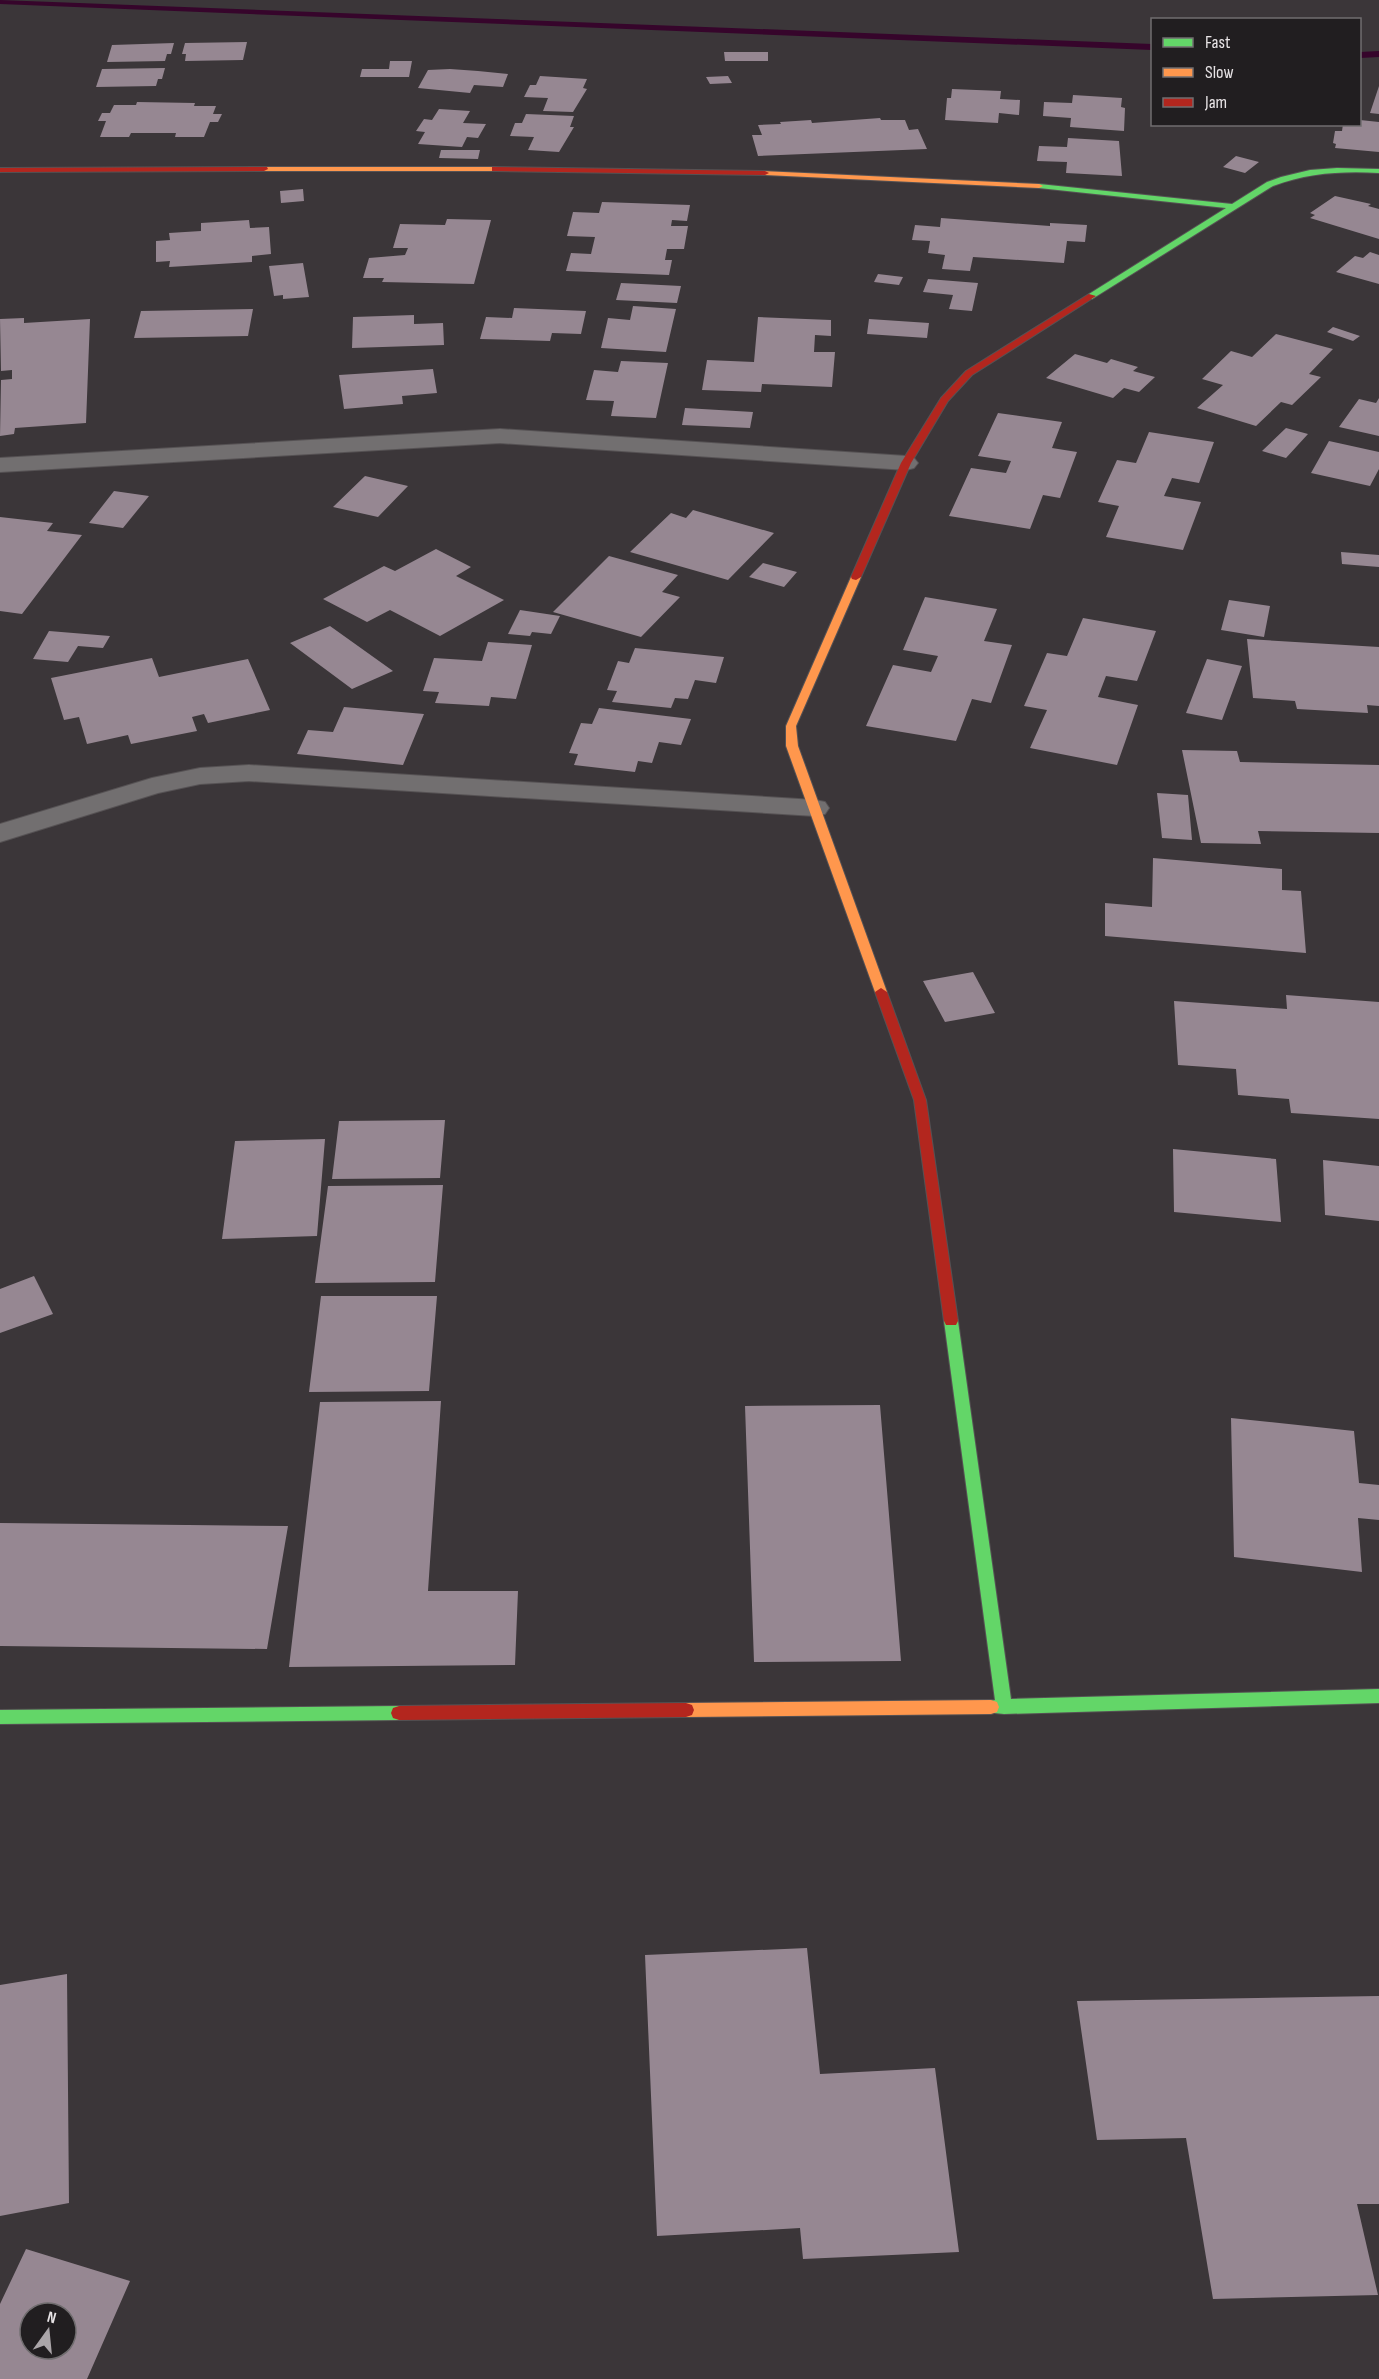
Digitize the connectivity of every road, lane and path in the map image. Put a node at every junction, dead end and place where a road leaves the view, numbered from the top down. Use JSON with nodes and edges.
{"nodes":[{"id":1,"x":0,"y":170,"type":"edge"},
{"id":2,"x":1379,"y":171,"type":"edge"},
{"id":3,"x":1234,"y":207,"type":"junction"},
{"id":4,"x":906,"y":463,"type":"junction"},
{"id":5,"x":0,"y":465,"type":"edge"},
{"id":6,"x":815,"y":808,"type":"junction"},
{"id":7,"x":0,"y":833,"type":"edge"},
{"id":8,"x":1379,"y":1696,"type":"edge"},
{"id":9,"x":1004,"y":1707,"type":"junction"},
{"id":10,"x":0,"y":1717,"type":"edge"}],
"edges":[{"from":1,"to":3,"type":"street"},
{"from":2,"to":3,"type":"street"},
{"from":3,"to":4,"type":"street"},
{"from":4,"to":5,"type":"street"},
{"from":4,"to":6,"type":"street"},
{"from":6,"to":7,"type":"street"},
{"from":6,"to":9,"type":"street"},
{"from":8,"to":9,"type":"street"},
{"from":9,"to":10,"type":"street"}]}
